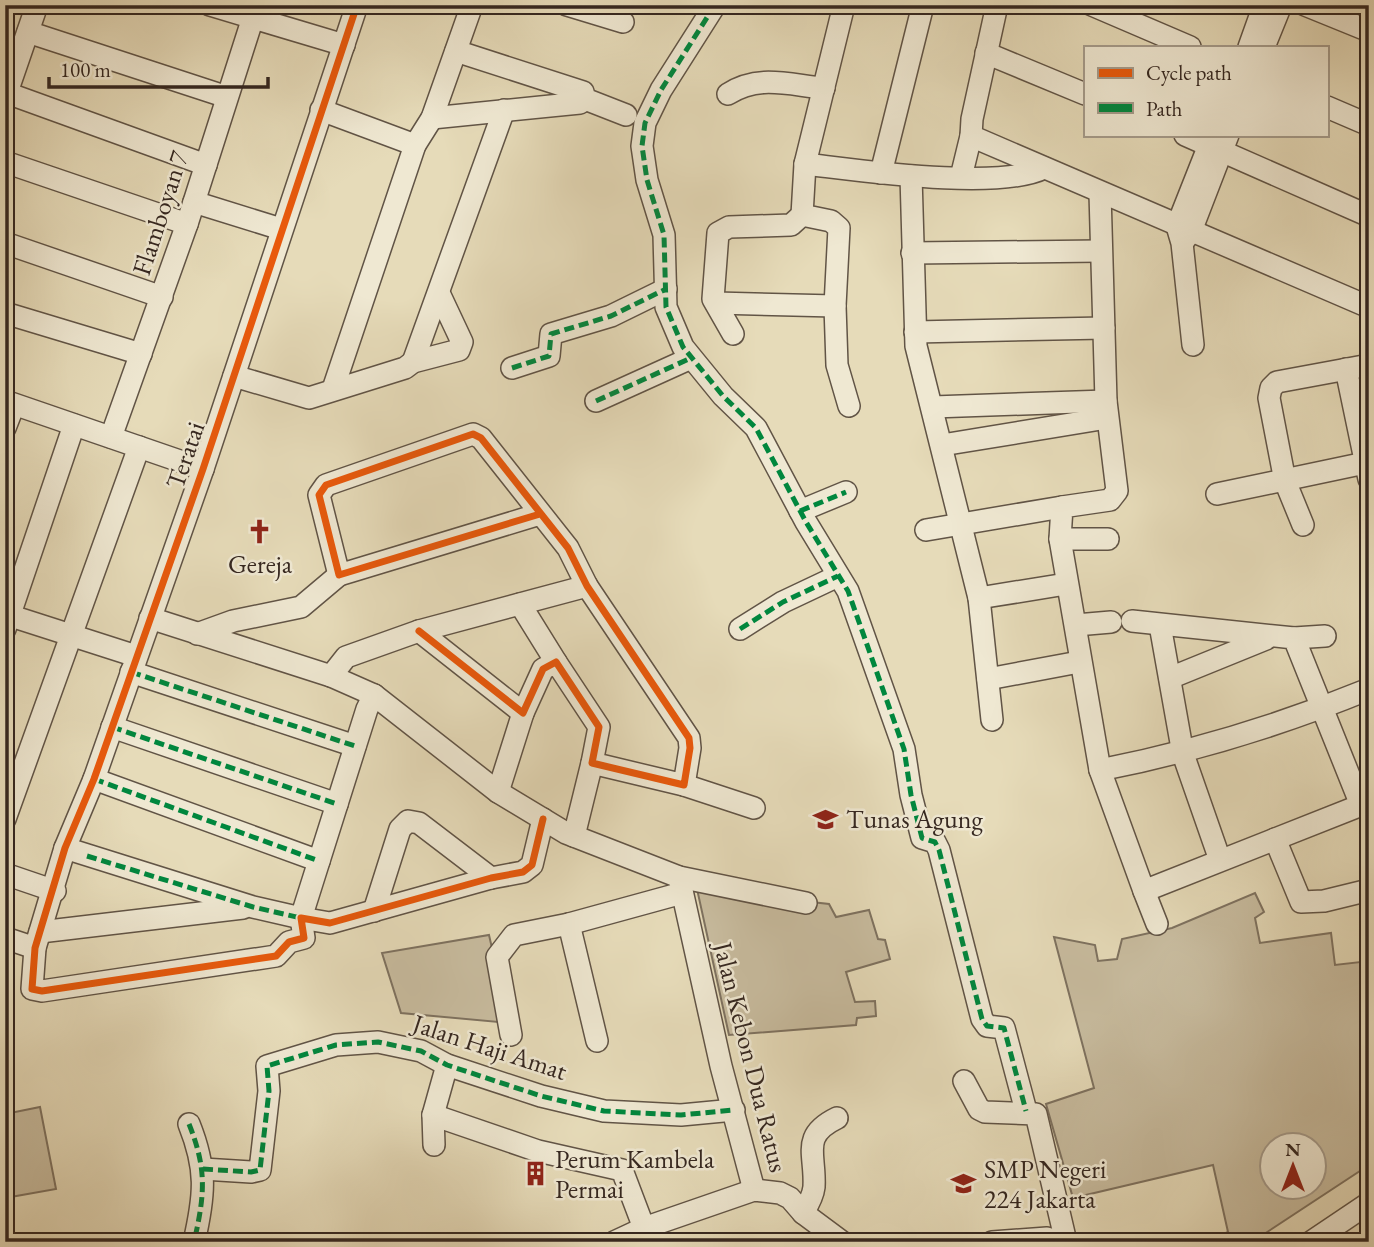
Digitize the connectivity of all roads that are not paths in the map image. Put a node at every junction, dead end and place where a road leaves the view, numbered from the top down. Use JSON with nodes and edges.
{"nodes":[{"id":1,"x":37,"y":5,"type":"edge"},
{"id":2,"x":210,"y":5,"type":"edge"},
{"id":3,"x":357,"y":5,"type":"edge"},
{"id":4,"x":472,"y":5,"type":"edge"},
{"id":5,"x":567,"y":5,"type":"edge"},
{"id":6,"x":715,"y":5,"type":"edge"},
{"id":7,"x":844,"y":5,"type":"edge"},
{"id":8,"x":923,"y":5,"type":"edge"},
{"id":9,"x":997,"y":5,"type":"edge"},
{"id":10,"x":1092,"y":5,"type":"edge"},
{"id":11,"x":1264,"y":5,"type":"edge"},
{"id":12,"x":1281,"y":5,"type":"edge"},
{"id":13,"x":1306,"y":5,"type":"edge"},
{"id":14,"x":255,"y":12,"type":"edge"},
{"id":15,"x":623,"y":22,"type":"dead end"},
{"id":16,"x":1369,"y":31,"type":"edge"},
{"id":17,"x":28,"y":32,"type":"junction"},
{"id":18,"x":344,"y":45,"type":"junction"},
{"id":19,"x":1188,"y":46,"type":"edge"},
{"id":20,"x":1249,"y":46,"type":"edge"},
{"id":21,"x":1264,"y":46,"type":"edge"},
{"id":22,"x":456,"y":51,"type":"junction"},
{"id":23,"x":986,"y":53,"type":"junction"},
{"id":24,"x":824,"y":88,"type":"junction"},
{"id":25,"x":728,"y":94,"type":"dead end"},
{"id":26,"x":1084,"y":94,"type":"edge"},
{"id":27,"x":6,"y":95,"type":"edge"},
{"id":28,"x":227,"y":97,"type":"junction"},
{"id":29,"x":585,"y":99,"type":"junction"},
{"id":30,"x":1328,"y":107,"type":"edge"},
{"id":31,"x":321,"y":110,"type":"junction"},
{"id":32,"x":504,"y":110,"type":"junction"},
{"id":33,"x":626,"y":115,"type":"dead end"},
{"id":34,"x":432,"y":118,"type":"junction"},
{"id":35,"x":1369,"y":125,"type":"edge"},
{"id":36,"x":971,"y":136,"type":"junction"},
{"id":37,"x":1190,"y":136,"type":"edge"},
{"id":38,"x":1218,"y":141,"type":"edge"},
{"id":39,"x":415,"y":145,"type":"junction"},
{"id":40,"x":5,"y":162,"type":"edge"},
{"id":41,"x":805,"y":164,"type":"junction"},
{"id":42,"x":206,"y":165,"type":"junction"},
{"id":43,"x":1044,"y":168,"type":"junction"},
{"id":44,"x":881,"y":173,"type":"junction"},
{"id":45,"x":911,"y":176,"type":"junction"},
{"id":46,"x":961,"y":177,"type":"junction"},
{"id":47,"x":1100,"y":193,"type":"junction"},
{"id":48,"x":194,"y":202,"type":"junction"},
{"id":49,"x":802,"y":215,"type":"junction"},
{"id":50,"x":1369,"y":216,"type":"edge"},
{"id":51,"x":187,"y":224,"type":"junction"},
{"id":52,"x":281,"y":229,"type":"junction"},
{"id":53,"x":1184,"y":233,"type":"junction"},
{"id":54,"x":5,"y":243,"type":"edge"},
{"id":55,"x":1100,"y":251,"type":"junction"},
{"id":56,"x":912,"y":253,"type":"junction"},
{"id":57,"x":666,"y":289,"type":"junction"},
{"id":58,"x":439,"y":293,"type":"junction"},
{"id":59,"x":162,"y":297,"type":"junction"},
{"id":60,"x":716,"y":303,"type":"junction"},
{"id":61,"x":835,"y":306,"type":"junction"},
{"id":62,"x":1369,"y":307,"type":"edge"},
{"id":63,"x":5,"y":313,"type":"edge"},
{"id":64,"x":1104,"y":328,"type":"junction"},
{"id":65,"x":915,"y":332,"type":"junction"},
{"id":66,"x":733,"y":334,"type":"dead end"},
{"id":67,"x":1193,"y":345,"type":"dead end"},
{"id":68,"x":141,"y":354,"type":"junction"},
{"id":69,"x":691,"y":358,"type":"junction"},
{"id":70,"x":413,"y":362,"type":"junction"},
{"id":71,"x":1369,"y":365,"type":"edge"},
{"id":72,"x":512,"y":368,"type":"dead end"},
{"id":73,"x":1346,"y":369,"type":"junction"},
{"id":74,"x":234,"y":376,"type":"junction"},
{"id":75,"x":333,"y":389,"type":"junction"},
{"id":76,"x":596,"y":401,"type":"dead end"},
{"id":77,"x":10,"y":403,"type":"edge"},
{"id":78,"x":849,"y":406,"type":"dead end"},
{"id":79,"x":933,"y":407,"type":"junction"},
{"id":80,"x":1107,"y":410,"type":"junction"},
{"id":81,"x":74,"y":425,"type":"junction"},
{"id":82,"x":5,"y":428,"type":"edge"},
{"id":83,"x":111,"y":438,"type":"junction"},
{"id":84,"x":942,"y":445,"type":"junction"},
{"id":85,"x":139,"y":447,"type":"junction"},
{"id":86,"x":1366,"y":457,"type":"edge"},
{"id":87,"x":202,"y":469,"type":"junction"},
{"id":88,"x":1285,"y":481,"type":"junction"},
{"id":89,"x":846,"y":492,"type":"dead end"},
{"id":90,"x":1217,"y":494,"type":"dead end"},
{"id":91,"x":1062,"y":507,"type":"junction"},
{"id":92,"x":800,"y":510,"type":"junction"},
{"id":93,"x":540,"y":514,"type":"junction"},
{"id":94,"x":961,"y":524,"type":"junction"},
{"id":95,"x":1303,"y":525,"type":"dead end"},
{"id":96,"x":926,"y":530,"type":"dead end"},
{"id":97,"x":1060,"y":539,"type":"junction"},
{"id":98,"x":1108,"y":539,"type":"dead end"},
{"id":99,"x":339,"y":575,"type":"junction"},
{"id":100,"x":838,"y":576,"type":"junction"},
{"id":101,"x":1066,"y":584,"type":"junction"},
{"id":102,"x":587,"y":586,"type":"junction"},
{"id":103,"x":979,"y":598,"type":"junction"},
{"id":104,"x":520,"y":604,"type":"junction"},
{"id":105,"x":150,"y":618,"type":"junction"},
{"id":106,"x":7,"y":619,"type":"edge"},
{"id":107,"x":1132,"y":621,"type":"dead end"},
{"id":108,"x":1111,"y":622,"type":"dead end"},
{"id":109,"x":1076,"y":625,"type":"junction"},
{"id":110,"x":1160,"y":625,"type":"junction"},
{"id":111,"x":740,"y":629,"type":"dead end"},
{"id":112,"x":419,"y":631,"type":"junction"},
{"id":113,"x":197,"y":634,"type":"junction"},
{"id":114,"x":72,"y":635,"type":"junction"},
{"id":115,"x":1325,"y":636,"type":"dead end"},
{"id":116,"x":1269,"y":637,"type":"junction"},
{"id":117,"x":1294,"y":638,"type":"junction"},
{"id":118,"x":556,"y":662,"type":"junction"},
{"id":119,"x":1079,"y":662,"type":"junction"},
{"id":120,"x":134,"y":664,"type":"junction"},
{"id":121,"x":331,"y":676,"type":"junction"},
{"id":122,"x":988,"y":678,"type":"junction"},
{"id":123,"x":1170,"y":678,"type":"junction"},
{"id":124,"x":1369,"y":689,"type":"edge"},
{"id":125,"x":374,"y":695,"type":"junction"},
{"id":126,"x":1321,"y":709,"type":"junction"},
{"id":127,"x":523,"y":713,"type":"junction"},
{"id":128,"x":992,"y":720,"type":"dead end"},
{"id":129,"x":112,"y":727,"type":"junction"},
{"id":130,"x":355,"y":746,"type":"junction"},
{"id":131,"x":1184,"y":754,"type":"junction"},
{"id":132,"x":592,"y":763,"type":"junction"},
{"id":133,"x":1100,"y":770,"type":"junction"},
{"id":134,"x":94,"y":779,"type":"junction"},
{"id":135,"x":684,"y":785,"type":"junction"},
{"id":136,"x":498,"y":792,"type":"junction"},
{"id":137,"x":337,"y":804,"type":"junction"},
{"id":138,"x":1365,"y":804,"type":"edge"},
{"id":139,"x":754,"y":808,"type":"dead end"},
{"id":140,"x":5,"y":819,"type":"edge"},
{"id":141,"x":543,"y":819,"type":"junction"},
{"id":142,"x":574,"y":836,"type":"junction"},
{"id":143,"x":1275,"y":839,"type":"junction"},
{"id":144,"x":65,"y":848,"type":"junction"},
{"id":145,"x":1220,"y":860,"type":"junction"},
{"id":146,"x":319,"y":861,"type":"junction"},
{"id":147,"x":5,"y":874,"type":"edge"},
{"id":148,"x":491,"y":878,"type":"junction"},
{"id":149,"x":680,"y":885,"type":"junction"},
{"id":150,"x":1369,"y":890,"type":"edge"},
{"id":151,"x":55,"y":891,"type":"junction"},
{"id":152,"x":1144,"y":891,"type":"junction"},
{"id":153,"x":806,"y":903,"type":"dead end"},
{"id":154,"x":253,"y":907,"type":"junction"},
{"id":155,"x":374,"y":911,"type":"junction"},
{"id":156,"x":301,"y":918,"type":"junction"},
{"id":157,"x":569,"y":924,"type":"junction"},
{"id":158,"x":1157,"y":924,"type":"dead end"},
{"id":159,"x":41,"y":932,"type":"junction"},
{"id":160,"x":5,"y":938,"type":"edge"},
{"id":161,"x":511,"y":1035,"type":"dead end"},
{"id":162,"x":597,"y":1041,"type":"dead end"},
{"id":163,"x":445,"y":1068,"type":"junction"},
{"id":164,"x":964,"y":1081,"type":"dead end"},
{"id":165,"x":734,"y":1110,"type":"junction"},
{"id":166,"x":1026,"y":1111,"type":"junction"},
{"id":167,"x":433,"y":1115,"type":"junction"},
{"id":168,"x":837,"y":1118,"type":"dead end"},
{"id":169,"x":188,"y":1124,"type":"dead end"},
{"id":170,"x":434,"y":1145,"type":"dead end"},
{"id":171,"x":203,"y":1169,"type":"junction"},
{"id":172,"x":754,"y":1190,"type":"junction"},
{"id":173,"x":1369,"y":1203,"type":"edge"},
{"id":174,"x":803,"y":1213,"type":"junction"},
{"id":175,"x":645,"y":1228,"type":"junction"},
{"id":176,"x":194,"y":1242,"type":"edge"},
{"id":177,"x":614,"y":1242,"type":"edge"},
{"id":178,"x":842,"y":1242,"type":"edge"},
{"id":179,"x":992,"y":1242,"type":"edge"},
{"id":180,"x":1057,"y":1242,"type":"edge"},
{"id":181,"x":1066,"y":1242,"type":"edge"},
{"id":182,"x":1311,"y":1242,"type":"edge"}],
"edges":[{"from":1,"to":17,"type":"street"},
{"from":2,"to":14,"type":"street"},
{"from":3,"to":18,"type":"street","name":"Teratai"},
{"from":4,"to":22,"type":"street"},
{"from":5,"to":15,"type":"street"},
{"from":6,"to":57,"type":"street"},
{"from":7,"to":24,"type":"street"},
{"from":8,"to":44,"type":"street"},
{"from":9,"to":23,"type":"street"},
{"from":10,"to":19,"type":"street"},
{"from":11,"to":20,"type":"street"},
{"from":12,"to":21,"type":"street"},
{"from":13,"to":16,"type":"street"},
{"from":14,"to":18,"type":"street"},
{"from":14,"to":28,"type":"street","name":"Flamboyan 7"},
{"from":17,"to":27,"type":"street"},
{"from":17,"to":28,"type":"street"},
{"from":18,"to":31,"type":"street","name":"Teratai"},
{"from":22,"to":29,"type":"street"},
{"from":22,"to":34,"type":"street"},
{"from":23,"to":26,"type":"street"},
{"from":23,"to":36,"type":"street"},
{"from":24,"to":25,"type":"street"},
{"from":24,"to":41,"type":"street"},
{"from":27,"to":42,"type":"street"},
{"from":28,"to":42,"type":"street","name":"Flamboyan 7"},
{"from":29,"to":32,"type":"street"},
{"from":29,"to":33,"type":"street"},
{"from":30,"to":35,"type":"street"},
{"from":31,"to":39,"type":"street"},
{"from":31,"to":52,"type":"street","name":"Teratai"},
{"from":32,"to":34,"type":"street"},
{"from":32,"to":58,"type":"street"},
{"from":34,"to":39,"type":"street"},
{"from":36,"to":43,"type":"street"},
{"from":36,"to":46,"type":"street"},
{"from":37,"to":38,"type":"street"},
{"from":38,"to":50,"type":"street"},
{"from":38,"to":53,"type":"street"},
{"from":39,"to":75,"type":"street"},
{"from":40,"to":51,"type":"street"},
{"from":41,"to":44,"type":"street"},
{"from":41,"to":49,"type":"street"},
{"from":42,"to":48,"type":"street","name":"Flamboyan 7"},
{"from":43,"to":46,"type":"street"},
{"from":43,"to":47,"type":"street"},
{"from":44,"to":45,"type":"street"},
{"from":45,"to":46,"type":"street"},
{"from":45,"to":56,"type":"street"},
{"from":47,"to":53,"type":"street"},
{"from":47,"to":55,"type":"street"},
{"from":48,"to":51,"type":"street","name":"Flamboyan 7"},
{"from":48,"to":52,"type":"street"},
{"from":49,"to":60,"type":"street"},
{"from":49,"to":61,"type":"street"},
{"from":51,"to":59,"type":"street","name":"Flamboyan 7"},
{"from":52,"to":74,"type":"street","name":"Teratai"},
{"from":53,"to":62,"type":"street"},
{"from":53,"to":67,"type":"street"},
{"from":54,"to":59,"type":"street"},
{"from":55,"to":56,"type":"street"},
{"from":55,"to":64,"type":"street"},
{"from":56,"to":65,"type":"street"},
{"from":57,"to":69,"type":"street"},
{"from":57,"to":72,"type":"street"},
{"from":58,"to":70,"type":"street"},
{"from":58,"to":70,"type":"street"},
{"from":59,"to":68,"type":"street","name":"Flamboyan 7"},
{"from":60,"to":61,"type":"street"},
{"from":60,"to":66,"type":"street"},
{"from":61,"to":78,"type":"street"},
{"from":63,"to":68,"type":"street"},
{"from":64,"to":65,"type":"street"},
{"from":64,"to":80,"type":"street"},
{"from":65,"to":79,"type":"street"},
{"from":68,"to":83,"type":"street","name":"Flamboyan 7"},
{"from":69,"to":76,"type":"street"},
{"from":69,"to":92,"type":"street"},
{"from":70,"to":75,"type":"street"},
{"from":71,"to":73,"type":"street"},
{"from":73,"to":86,"type":"street"},
{"from":73,"to":88,"type":"street"},
{"from":74,"to":75,"type":"street"},
{"from":74,"to":87,"type":"street","name":"Teratai"},
{"from":77,"to":81,"type":"street"},
{"from":77,"to":82,"type":"street"},
{"from":79,"to":80,"type":"street"},
{"from":79,"to":84,"type":"street"},
{"from":80,"to":84,"type":"street"},
{"from":80,"to":91,"type":"street"},
{"from":81,"to":83,"type":"street"},
{"from":81,"to":106,"type":"street"},
{"from":83,"to":85,"type":"street"},
{"from":84,"to":94,"type":"street"},
{"from":85,"to":87,"type":"street"},
{"from":85,"to":114,"type":"street"},
{"from":86,"to":88,"type":"street"},
{"from":87,"to":105,"type":"street","name":"Teratai"},
{"from":88,"to":90,"type":"street"},
{"from":88,"to":95,"type":"street"},
{"from":89,"to":92,"type":"street"},
{"from":91,"to":94,"type":"street"},
{"from":91,"to":97,"type":"street"},
{"from":92,"to":100,"type":"street"},
{"from":93,"to":99,"type":"street"},
{"from":93,"to":99,"type":"street"},
{"from":93,"to":102,"type":"street"},
{"from":94,"to":96,"type":"street"},
{"from":94,"to":103,"type":"street"},
{"from":97,"to":98,"type":"street"},
{"from":97,"to":101,"type":"street"},
{"from":99,"to":113,"type":"street"},
{"from":100,"to":111,"type":"street"},
{"from":100,"to":166,"type":"street"},
{"from":101,"to":103,"type":"street"},
{"from":101,"to":109,"type":"street"},
{"from":102,"to":104,"type":"street"},
{"from":102,"to":135,"type":"street"},
{"from":103,"to":122,"type":"street"},
{"from":104,"to":112,"type":"street"},
{"from":104,"to":118,"type":"street"},
{"from":105,"to":113,"type":"street"},
{"from":105,"to":120,"type":"street","name":"Teratai"},
{"from":106,"to":114,"type":"street"},
{"from":107,"to":110,"type":"street"},
{"from":108,"to":109,"type":"street"},
{"from":109,"to":119,"type":"street"},
{"from":110,"to":116,"type":"street"},
{"from":110,"to":123,"type":"street"},
{"from":112,"to":121,"type":"street"},
{"from":112,"to":127,"type":"street"},
{"from":113,"to":121,"type":"street"},
{"from":114,"to":120,"type":"street"},
{"from":114,"to":140,"type":"street"},
{"from":115,"to":117,"type":"street"},
{"from":116,"to":117,"type":"street"},
{"from":116,"to":123,"type":"street"},
{"from":117,"to":126,"type":"street"},
{"from":118,"to":127,"type":"street"},
{"from":118,"to":132,"type":"street"},
{"from":119,"to":122,"type":"street"},
{"from":119,"to":133,"type":"street"},
{"from":120,"to":129,"type":"street","name":"Teratai"},
{"from":120,"to":130,"type":"street"},
{"from":121,"to":125,"type":"street"},
{"from":122,"to":128,"type":"street"},
{"from":123,"to":131,"type":"street"},
{"from":124,"to":126,"type":"street"},
{"from":125,"to":130,"type":"street"},
{"from":125,"to":136,"type":"street"},
{"from":126,"to":131,"type":"street"},
{"from":126,"to":138,"type":"street"},
{"from":127,"to":136,"type":"street"},
{"from":129,"to":134,"type":"street","name":"Teratai"},
{"from":129,"to":137,"type":"street"},
{"from":130,"to":137,"type":"street"},
{"from":131,"to":133,"type":"street"},
{"from":131,"to":145,"type":"street"},
{"from":132,"to":135,"type":"street"},
{"from":132,"to":142,"type":"street"},
{"from":133,"to":152,"type":"street"},
{"from":134,"to":144,"type":"street","name":"Teratai"},
{"from":134,"to":146,"type":"street"},
{"from":135,"to":139,"type":"street"},
{"from":136,"to":141,"type":"street"},
{"from":137,"to":146,"type":"street"},
{"from":138,"to":143,"type":"street"},
{"from":141,"to":142,"type":"street"},
{"from":141,"to":148,"type":"street"},
{"from":142,"to":149,"type":"street"},
{"from":143,"to":145,"type":"street"},
{"from":143,"to":150,"type":"street"},
{"from":144,"to":151,"type":"street","name":"Teratai"},
{"from":144,"to":154,"type":"street"},
{"from":145,"to":152,"type":"street"},
{"from":146,"to":156,"type":"street"},
{"from":147,"to":151,"type":"street"},
{"from":148,"to":155,"type":"street"},
{"from":148,"to":155,"type":"street"},
{"from":149,"to":153,"type":"street"},
{"from":149,"to":157,"type":"street"},
{"from":149,"to":165,"type":"street","name":"Jalan Kebon Dua Ratus"},
{"from":151,"to":159,"type":"street","name":"Teratai"},
{"from":152,"to":158,"type":"street"},
{"from":154,"to":156,"type":"street"},
{"from":154,"to":159,"type":"street"},
{"from":155,"to":156,"type":"street"},
{"from":156,"to":159,"type":"street","name":"Teratai"},
{"from":157,"to":161,"type":"street"},
{"from":157,"to":162,"type":"street"},
{"from":159,"to":160,"type":"street"},
{"from":163,"to":165,"type":"street","name":"Jalan Haji Amat"},
{"from":163,"to":167,"type":"street"},
{"from":163,"to":171,"type":"street","name":"Jalan Haji Amat"},
{"from":164,"to":166,"type":"street"},
{"from":165,"to":172,"type":"street","name":"Jalan Kebon Dua Ratus"},
{"from":166,"to":181,"type":"street"},
{"from":167,"to":170,"type":"street"},
{"from":167,"to":175,"type":"street"},
{"from":168,"to":174,"type":"street"},
{"from":169,"to":171,"type":"street"},
{"from":171,"to":176,"type":"street"},
{"from":172,"to":174,"type":"street","name":"Jalan Kebon Dua Ratus"},
{"from":172,"to":175,"type":"street"},
{"from":173,"to":182,"type":"street"},
{"from":174,"to":178,"type":"street","name":"Jalan Kebon Dua Ratus"},
{"from":175,"to":177,"type":"street"},
{"from":179,"to":180,"type":"street"}]}
